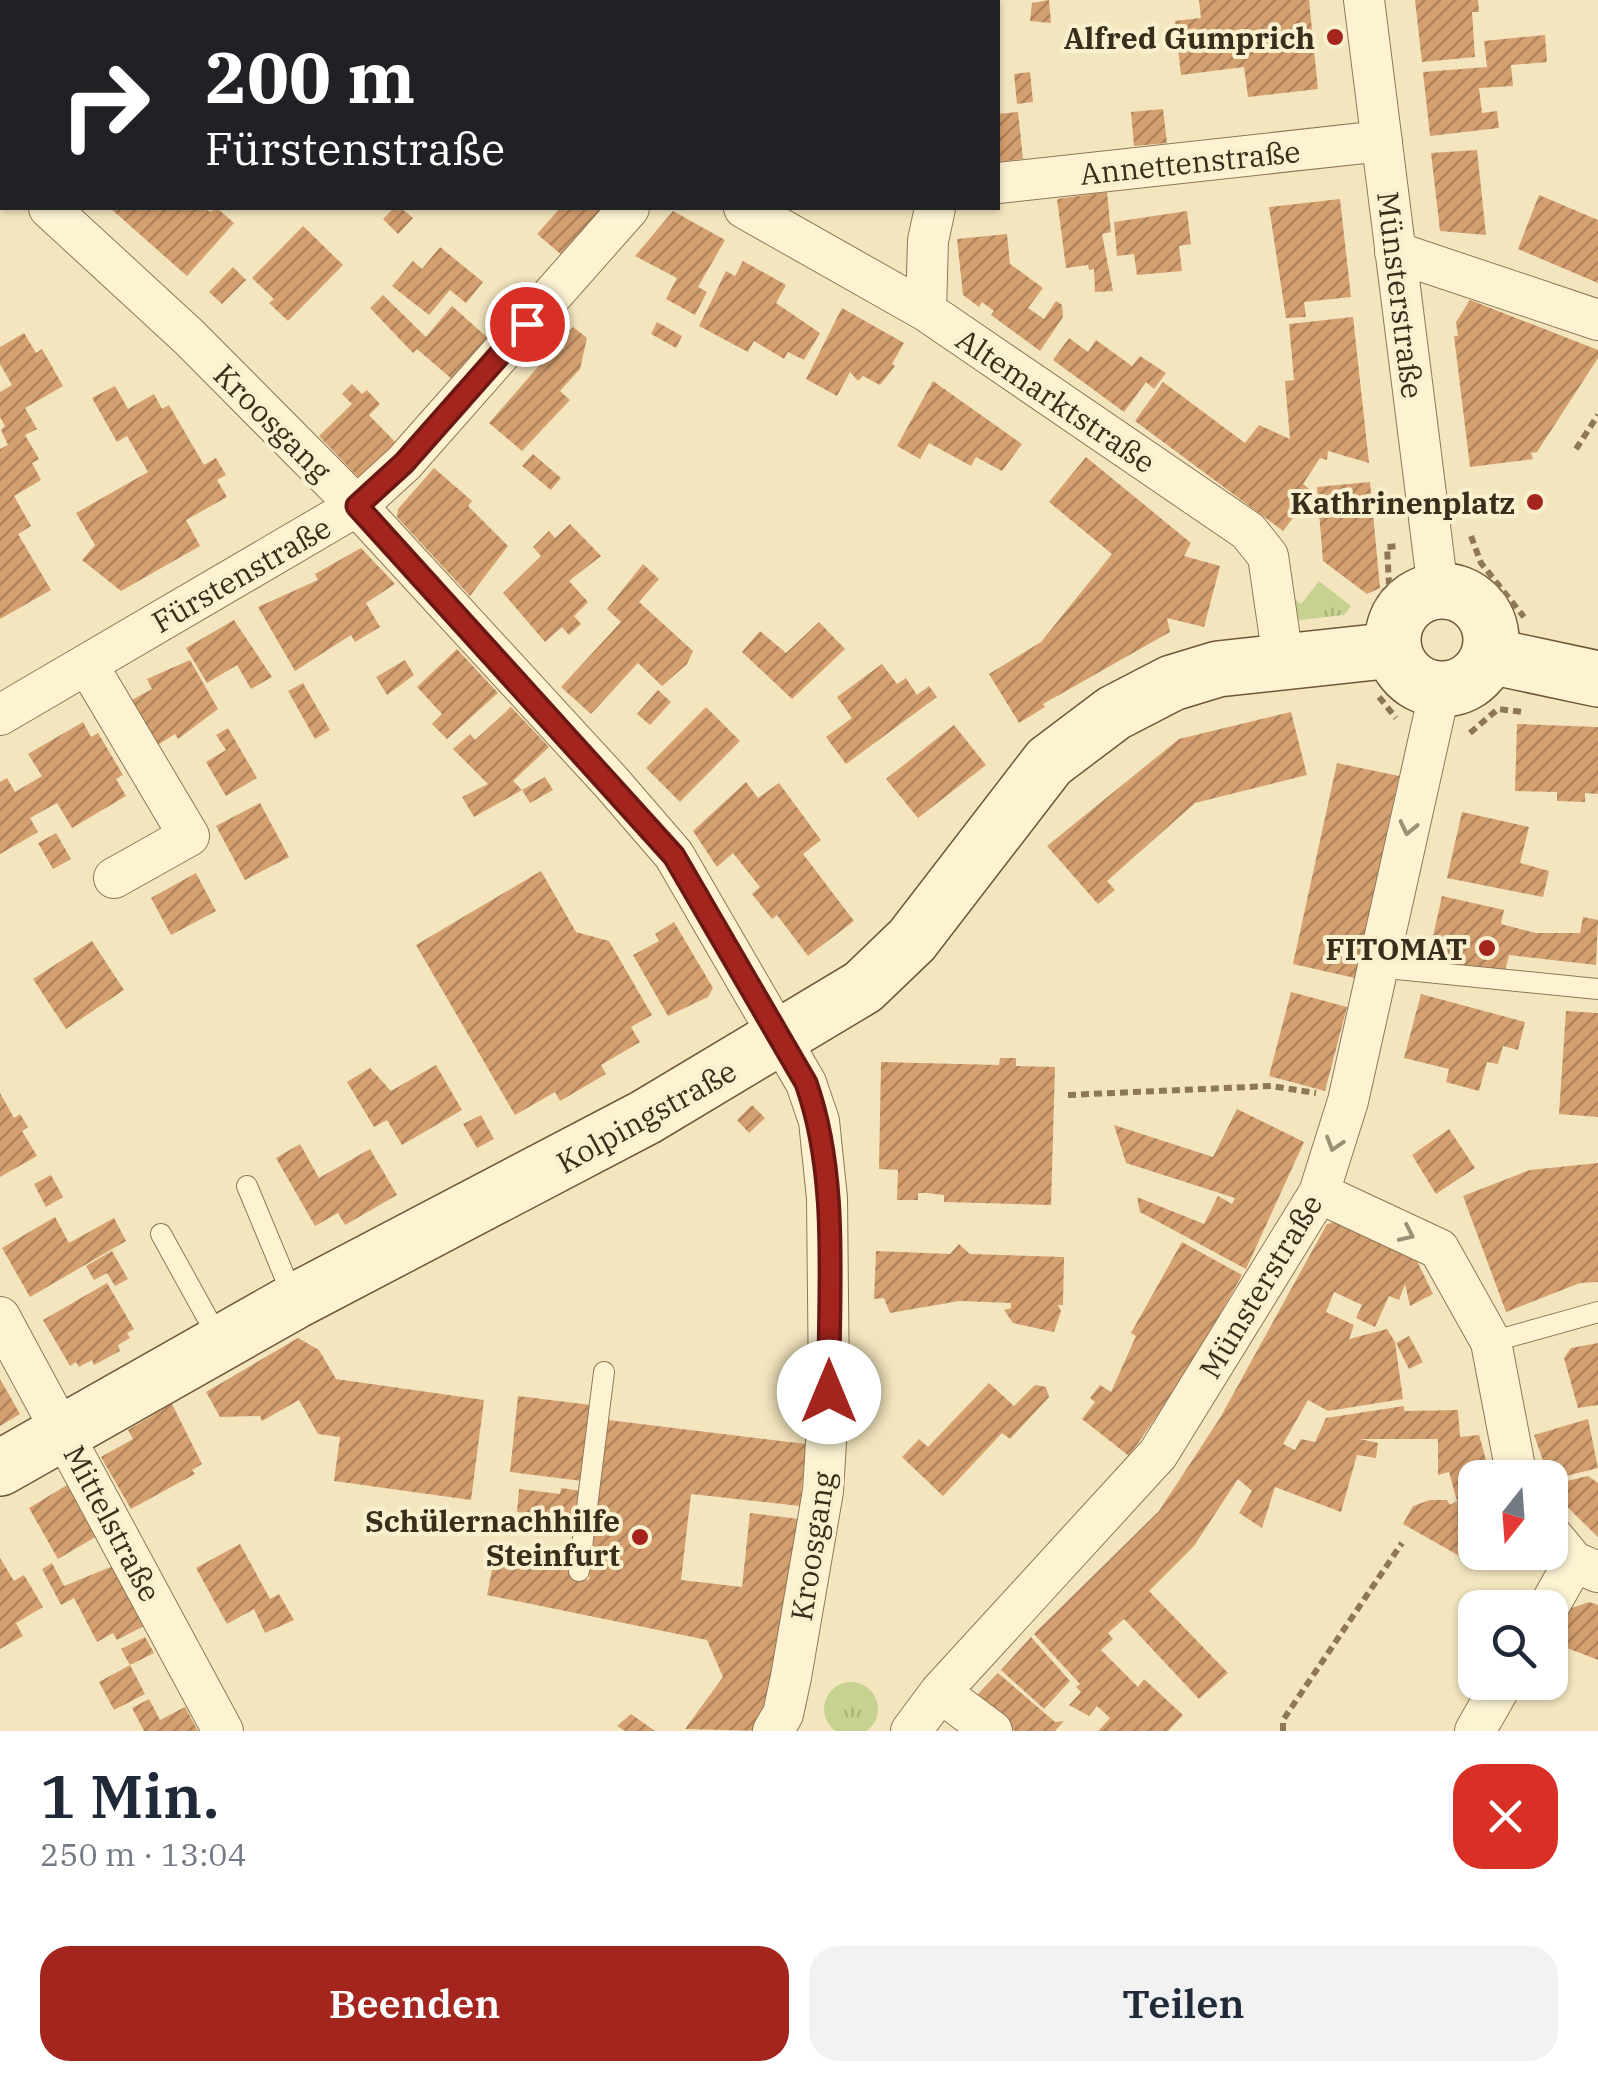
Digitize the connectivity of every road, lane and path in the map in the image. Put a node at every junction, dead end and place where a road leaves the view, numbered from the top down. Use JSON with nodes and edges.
{"nodes":[{"id":1,"x":1364,"y":0,"type":"edge"},
{"id":2,"x":1382,"y":141,"type":"junction"},
{"id":3,"x":1000,"y":183,"type":"edge"},
{"id":4,"x":51,"y":210,"type":"edge"},
{"id":5,"x":627,"y":210,"type":"edge"},
{"id":6,"x":748,"y":210,"type":"edge"},
{"id":7,"x":935,"y":210,"type":"edge"},
{"id":8,"x":1395,"y":252,"type":"junction"},
{"id":9,"x":926,"y":312,"type":"junction"},
{"id":10,"x":1598,"y":320,"type":"edge"},
{"id":11,"x":1598,"y":415,"type":"edge"},
{"id":12,"x":1576,"y":449,"type":"dead end"},
{"id":13,"x":357,"y":506,"type":"junction"},
{"id":14,"x":1479,"y":531,"type":"dead end"},
{"id":15,"x":1386,"y":547,"type":"dead end"},
{"id":16,"x":1438,"y":590,"type":"junction"},
{"id":17,"x":1536,"y":626,"type":"dead end"},
{"id":18,"x":1379,"y":632,"type":"junction"},
{"id":19,"x":1490,"y":656,"type":"junction"},
{"id":20,"x":1283,"y":658,"type":"junction"},
{"id":21,"x":86,"y":664,"type":"junction"},
{"id":22,"x":1598,"y":679,"type":"edge"},
{"id":23,"x":1440,"y":689,"type":"junction"},
{"id":24,"x":1534,"y":714,"type":"dead end"},
{"id":25,"x":0,"y":715,"type":"edge"},
{"id":26,"x":1463,"y":740,"type":"dead end"},
{"id":27,"x":114,"y":878,"type":"dead end"},
{"id":28,"x":1377,"y":967,"type":"junction"},
{"id":29,"x":1598,"y":989,"type":"edge"},
{"id":30,"x":780,"y":1040,"type":"junction"},
{"id":31,"x":1068,"y":1095,"type":"dead end"},
{"id":32,"x":1348,"y":1101,"type":"junction"},
{"id":33,"x":246,"y":1186,"type":"dead end"},
{"id":34,"x":1319,"y":1193,"type":"junction"},
{"id":35,"x":161,"y":1234,"type":"dead end"},
{"id":36,"x":295,"y":1301,"type":"junction"},
{"id":37,"x":1598,"y":1312,"type":"edge"},
{"id":38,"x":0,"y":1317,"type":"edge"},
{"id":39,"x":1491,"y":1342,"type":"junction"},
{"id":40,"x":221,"y":1343,"type":"junction"},
{"id":41,"x":604,"y":1372,"type":"dead end"},
{"id":42,"x":65,"y":1432,"type":"junction"},
{"id":43,"x":1514,"y":1460,"type":"edge"},
{"id":44,"x":0,"y":1468,"type":"edge"},
{"id":45,"x":1402,"y":1543,"type":"dead end"},
{"id":46,"x":1574,"y":1556,"type":"edge"},
{"id":47,"x":579,"y":1570,"type":"dead end"},
{"id":48,"x":1557,"y":1590,"type":"edge"},
{"id":49,"x":940,"y":1692,"type":"junction"},
{"id":50,"x":1492,"y":1700,"type":"edge"},
{"id":51,"x":224,"y":1731,"type":"edge"},
{"id":52,"x":773,"y":1731,"type":"edge"},
{"id":53,"x":911,"y":1731,"type":"edge"},
{"id":54,"x":992,"y":1731,"type":"edge"},
{"id":55,"x":1283,"y":1731,"type":"edge"},
{"id":56,"x":1474,"y":1731,"type":"edge"}],
"edges":[{"from":1,"to":2,"type":"street","name":"Münsterstraße"},
{"from":2,"to":3,"type":"street","name":"Annettenstraße"},
{"from":2,"to":8,"type":"street","name":"Münsterstraße"},
{"from":4,"to":13,"type":"street","name":"Kroosgang"},
{"from":5,"to":13,"type":"street","name":"Fürstenstraße"},
{"from":6,"to":9,"type":"street","name":"Altemarktstraße"},
{"from":7,"to":9,"type":"street"},
{"from":8,"to":10,"type":"street"},
{"from":8,"to":16,"type":"street","name":"Münsterstraße"},
{"from":9,"to":20,"type":"street","name":"Altemarktstraße"},
{"from":11,"to":12,"type":"path"},
{"from":13,"to":21,"type":"street","name":"Fürstenstraße"},
{"from":13,"to":30,"type":"street","name":"Kroosgang"},
{"from":14,"to":17,"type":"path"},
{"from":15,"to":18,"type":"path"},
{"from":16,"to":18,"type":"street"},
{"from":16,"to":19,"type":"street"},
{"from":18,"to":20,"type":"street","name":"Kolpingstraße"},
{"from":18,"to":23,"type":"street"},
{"from":19,"to":22,"type":"street"},
{"from":19,"to":23,"type":"street"},
{"from":20,"to":30,"type":"street","name":"Kolpingstraße"},
{"from":21,"to":25,"type":"street","name":"Fürstenstraße"},
{"from":21,"to":27,"type":"street"},
{"from":23,"to":28,"type":"street","name":"Münsterstraße","one_way":true},
{"from":24,"to":26,"type":"path"},
{"from":28,"to":29,"type":"lane"},
{"from":28,"to":32,"type":"street","name":"Münsterstraße"},
{"from":30,"to":36,"type":"street","name":"Kolpingstraße"},
{"from":30,"to":52,"type":"street","name":"Kroosgang"},
{"from":31,"to":32,"type":"path"},
{"from":32,"to":34,"type":"street","name":"Münsterstraße","one_way":true},
{"from":33,"to":36,"type":"lane"},
{"from":34,"to":39,"type":"street","one_way":true},
{"from":34,"to":49,"type":"street","name":"Münsterstraße"},
{"from":35,"to":40,"type":"lane"},
{"from":36,"to":40,"type":"street","name":"Kolpingstraße"},
{"from":37,"to":39,"type":"lane"},
{"from":38,"to":42,"type":"street","name":"Mittelstraße"},
{"from":39,"to":43,"type":"street"},
{"from":40,"to":42,"type":"street","name":"Kolpingstraße"},
{"from":41,"to":47,"type":"lane"},
{"from":42,"to":44,"type":"street","name":"Kolpingstraße"},
{"from":42,"to":51,"type":"street","name":"Mittelstraße"},
{"from":45,"to":55,"type":"path"},
{"from":46,"to":48,"type":"street"},
{"from":49,"to":53,"type":"street","name":"Münsterstraße"},
{"from":49,"to":54,"type":"street"},
{"from":50,"to":56,"type":"street"}]}
